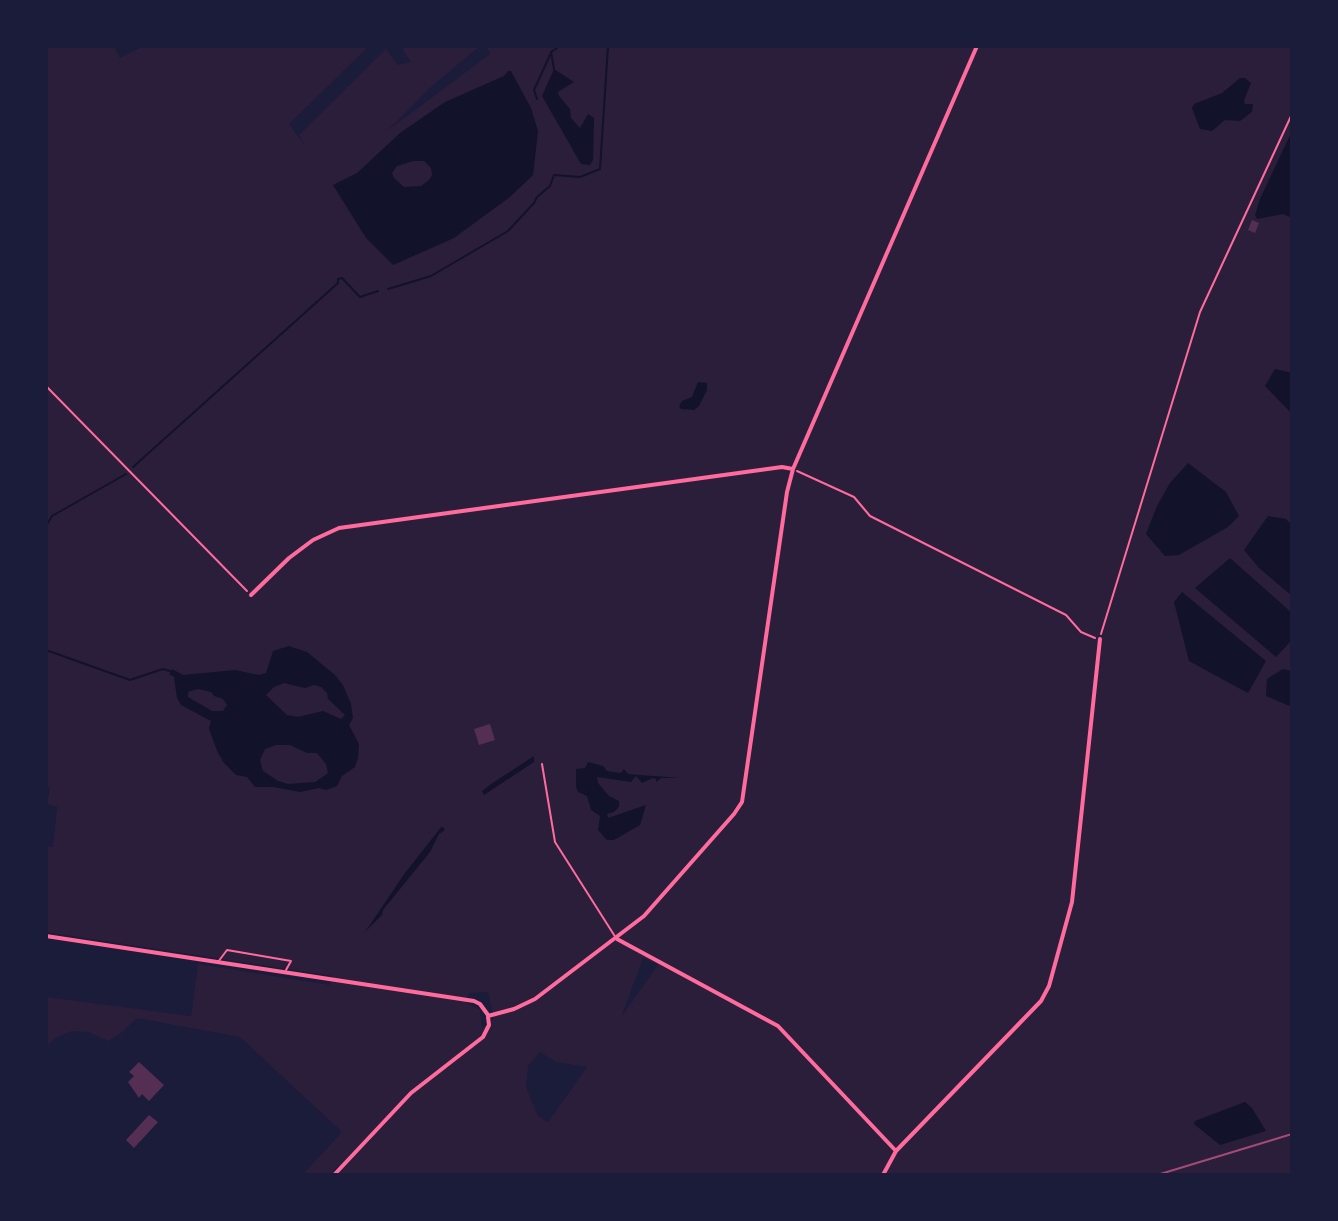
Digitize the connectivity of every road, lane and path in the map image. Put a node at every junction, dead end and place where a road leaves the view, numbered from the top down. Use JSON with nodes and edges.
{"nodes":[{"id":1,"x":977,"y":46,"type":"edge"},
{"id":2,"x":1292,"y":114,"type":"edge"},
{"id":3,"x":46,"y":386,"type":"edge"},
{"id":4,"x":793,"y":469,"type":"junction"},
{"id":5,"x":251,"y":595,"type":"joint"},
{"id":6,"x":1101,"y":631,"type":"dead end"},
{"id":7,"x":1100,"y":639,"type":"joint"},
{"id":8,"x":542,"y":764,"type":"dead end"},
{"id":9,"x":46,"y":936,"type":"edge"},
{"id":10,"x":617,"y":939,"type":"junction"},
{"id":11,"x":218,"y":963,"type":"junction"},
{"id":12,"x":285,"y":973,"type":"junction"},
{"id":13,"x":488,"y":1016,"type":"junction"},
{"id":14,"x":896,"y":1151,"type":"junction"},
{"id":15,"x":334,"y":1175,"type":"edge"},
{"id":16,"x":883,"y":1175,"type":"edge"}],
"edges":[{"from":1,"to":4,"type":"street"},
{"from":2,"to":6,"type":"path"},
{"from":3,"to":5,"type":"path"},
{"from":4,"to":5,"type":"street"},
{"from":4,"to":7,"type":"path"},
{"from":4,"to":10,"type":"street"},
{"from":7,"to":14,"type":"street"},
{"from":8,"to":10,"type":"lane"},
{"from":9,"to":11,"type":"street"},
{"from":10,"to":13,"type":"street"},
{"from":10,"to":14,"type":"street"},
{"from":11,"to":12,"type":"street"},
{"from":11,"to":12,"type":"lane"},
{"from":12,"to":13,"type":"street"},
{"from":13,"to":15,"type":"street"},
{"from":14,"to":16,"type":"street"}]}
